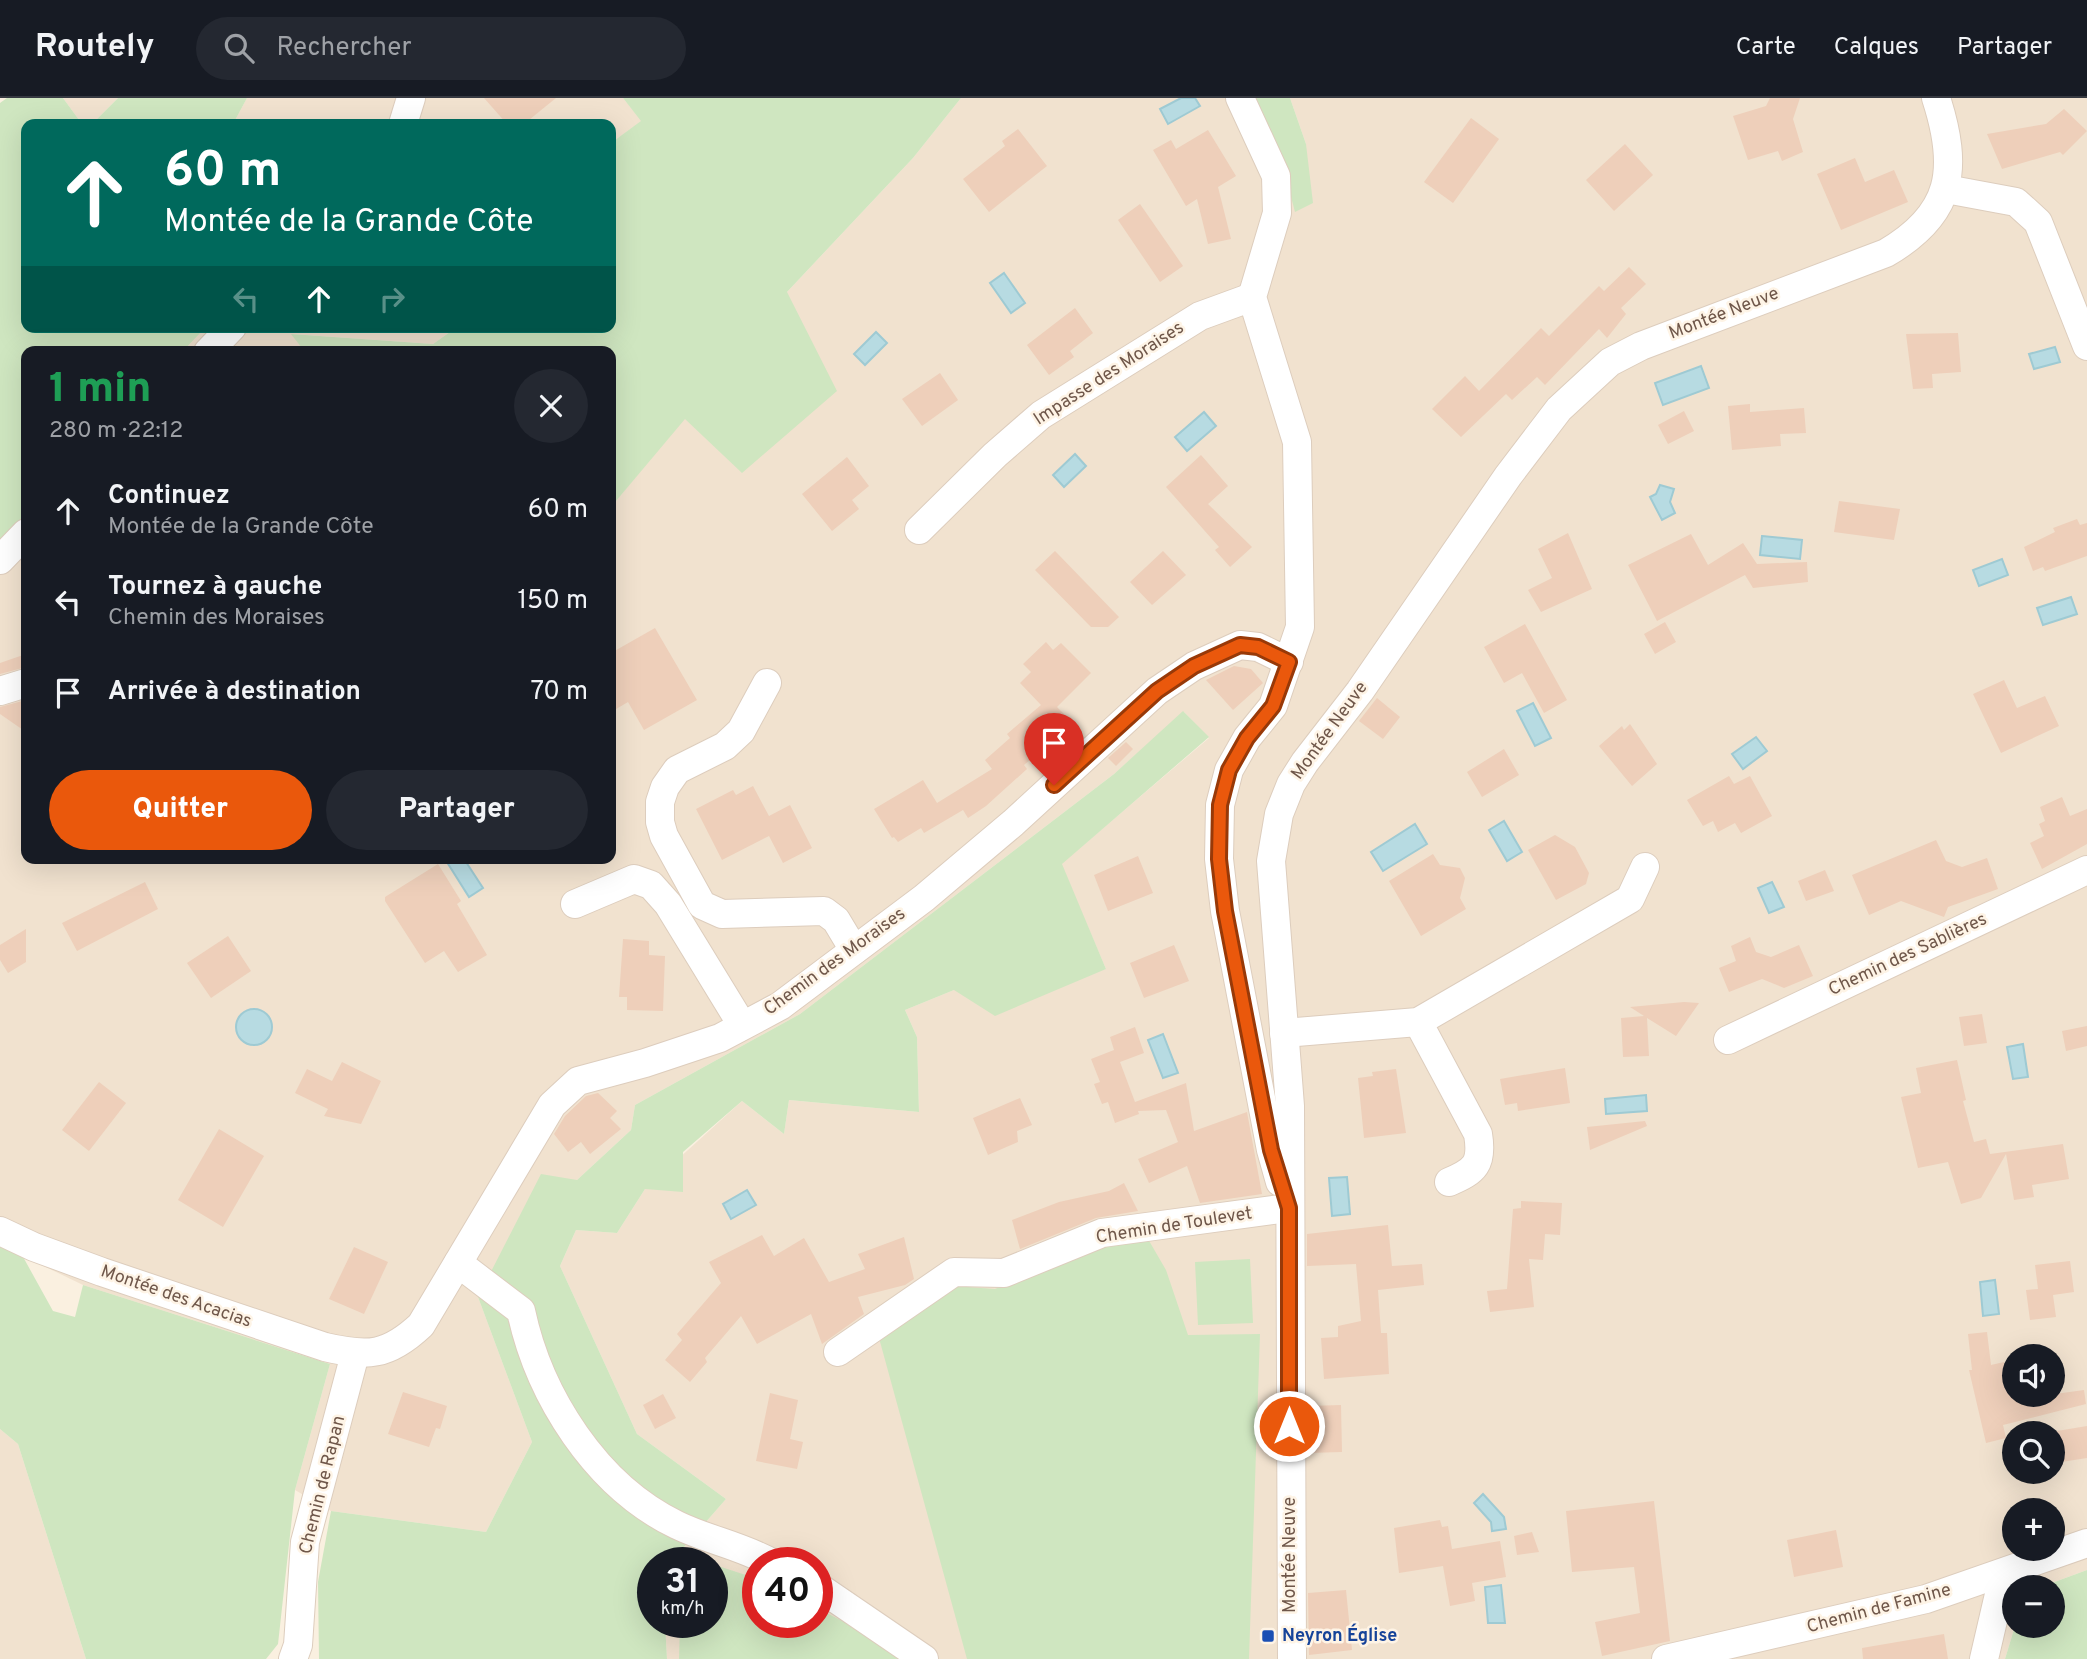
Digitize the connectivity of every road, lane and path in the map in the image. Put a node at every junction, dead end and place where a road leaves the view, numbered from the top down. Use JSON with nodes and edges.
{"nodes":[{"id":1,"x":411,"y":98,"type":"edge"},
{"id":2,"x":1240,"y":98,"type":"edge"},
{"id":3,"x":1936,"y":98,"type":"edge"},
{"id":4,"x":405,"y":119,"type":"edge"},
{"id":5,"x":1946,"y":189,"type":"junction"},
{"id":6,"x":1252,"y":297,"type":"junction"},
{"id":7,"x":226,"y":333,"type":"edge"},
{"id":8,"x":214,"y":346,"type":"edge"},
{"id":9,"x":2087,"y":346,"type":"edge"},
{"id":10,"x":919,"y":530,"type":"dead end"},
{"id":11,"x":21,"y":538,"type":"edge"},
{"id":12,"x":0,"y":560,"type":"edge"},
{"id":13,"x":1292,"y":654,"type":"junction"},
{"id":14,"x":767,"y":683,"type":"dead end"},
{"id":15,"x":21,"y":684,"type":"edge"},
{"id":16,"x":0,"y":691,"type":"edge"},
{"id":17,"x":1645,"y":867,"type":"dead end"},
{"id":18,"x":2087,"y":870,"type":"edge"},
{"id":19,"x":575,"y":904,"type":"dead end"},
{"id":20,"x":854,"y":950,"type":"junction"},
{"id":21,"x":1418,"y":1022,"type":"junction"},
{"id":22,"x":743,"y":1025,"type":"junction"},
{"id":23,"x":1284,"y":1033,"type":"junction"},
{"id":24,"x":1728,"y":1040,"type":"dead end"},
{"id":25,"x":1448,"y":1182,"type":"dead end"},
{"id":26,"x":1289,"y":1208,"type":"junction"},
{"id":27,"x":0,"y":1231,"type":"edge"},
{"id":28,"x":458,"y":1263,"type":"junction"},
{"id":29,"x":838,"y":1352,"type":"dead end"},
{"id":30,"x":355,"y":1354,"type":"junction"},
{"id":31,"x":2087,"y":1543,"type":"edge"},
{"id":32,"x":742,"y":1548,"type":"edge"},
{"id":33,"x":2004,"y":1573,"type":"junction"},
{"id":34,"x":833,"y":1597,"type":"edge"},
{"id":35,"x":293,"y":1659,"type":"edge"},
{"id":36,"x":924,"y":1659,"type":"edge"},
{"id":37,"x":1292,"y":1659,"type":"edge"},
{"id":38,"x":1666,"y":1659,"type":"edge"},
{"id":39,"x":1984,"y":1659,"type":"edge"}],
"edges":[{"from":1,"to":4,"type":"street"},
{"from":2,"to":6,"type":"street"},
{"from":3,"to":5,"type":"street","name":"Montée Neuve"},
{"from":5,"to":9,"type":"street"},
{"from":5,"to":23,"type":"street","name":"Montée Neuve"},
{"from":6,"to":10,"type":"street","name":"Impasse des Moraises"},
{"from":6,"to":13,"type":"street"},
{"from":7,"to":8,"type":"street"},
{"from":11,"to":12,"type":"street"},
{"from":13,"to":20,"type":"street","name":"Chemin des Moraises"},
{"from":13,"to":26,"type":"street"},
{"from":14,"to":20,"type":"street"},
{"from":15,"to":16,"type":"street"},
{"from":17,"to":21,"type":"street"},
{"from":18,"to":24,"type":"street","name":"Chemin des Sablières"},
{"from":19,"to":22,"type":"street"},
{"from":20,"to":22,"type":"street","name":"Chemin des Moraises"},
{"from":21,"to":23,"type":"street"},
{"from":21,"to":25,"type":"street"},
{"from":22,"to":28,"type":"street","name":"Chemin des Moraises"},
{"from":23,"to":26,"type":"street","name":"Montée Neuve"},
{"from":26,"to":29,"type":"street","name":"Chemin de Toulevet"},
{"from":26,"to":37,"type":"street","name":"Montée Neuve"},
{"from":27,"to":30,"type":"street","name":"Montée des Acacias"},
{"from":28,"to":30,"type":"street","name":"Chemin des Moraises"},
{"from":28,"to":32,"type":"street"},
{"from":30,"to":35,"type":"street","name":"Chemin de Rapan"},
{"from":31,"to":33,"type":"street","name":"Chemin de Famine"},
{"from":33,"to":38,"type":"street","name":"Chemin de Famine"},
{"from":33,"to":39,"type":"street"},
{"from":34,"to":36,"type":"street"}]}
